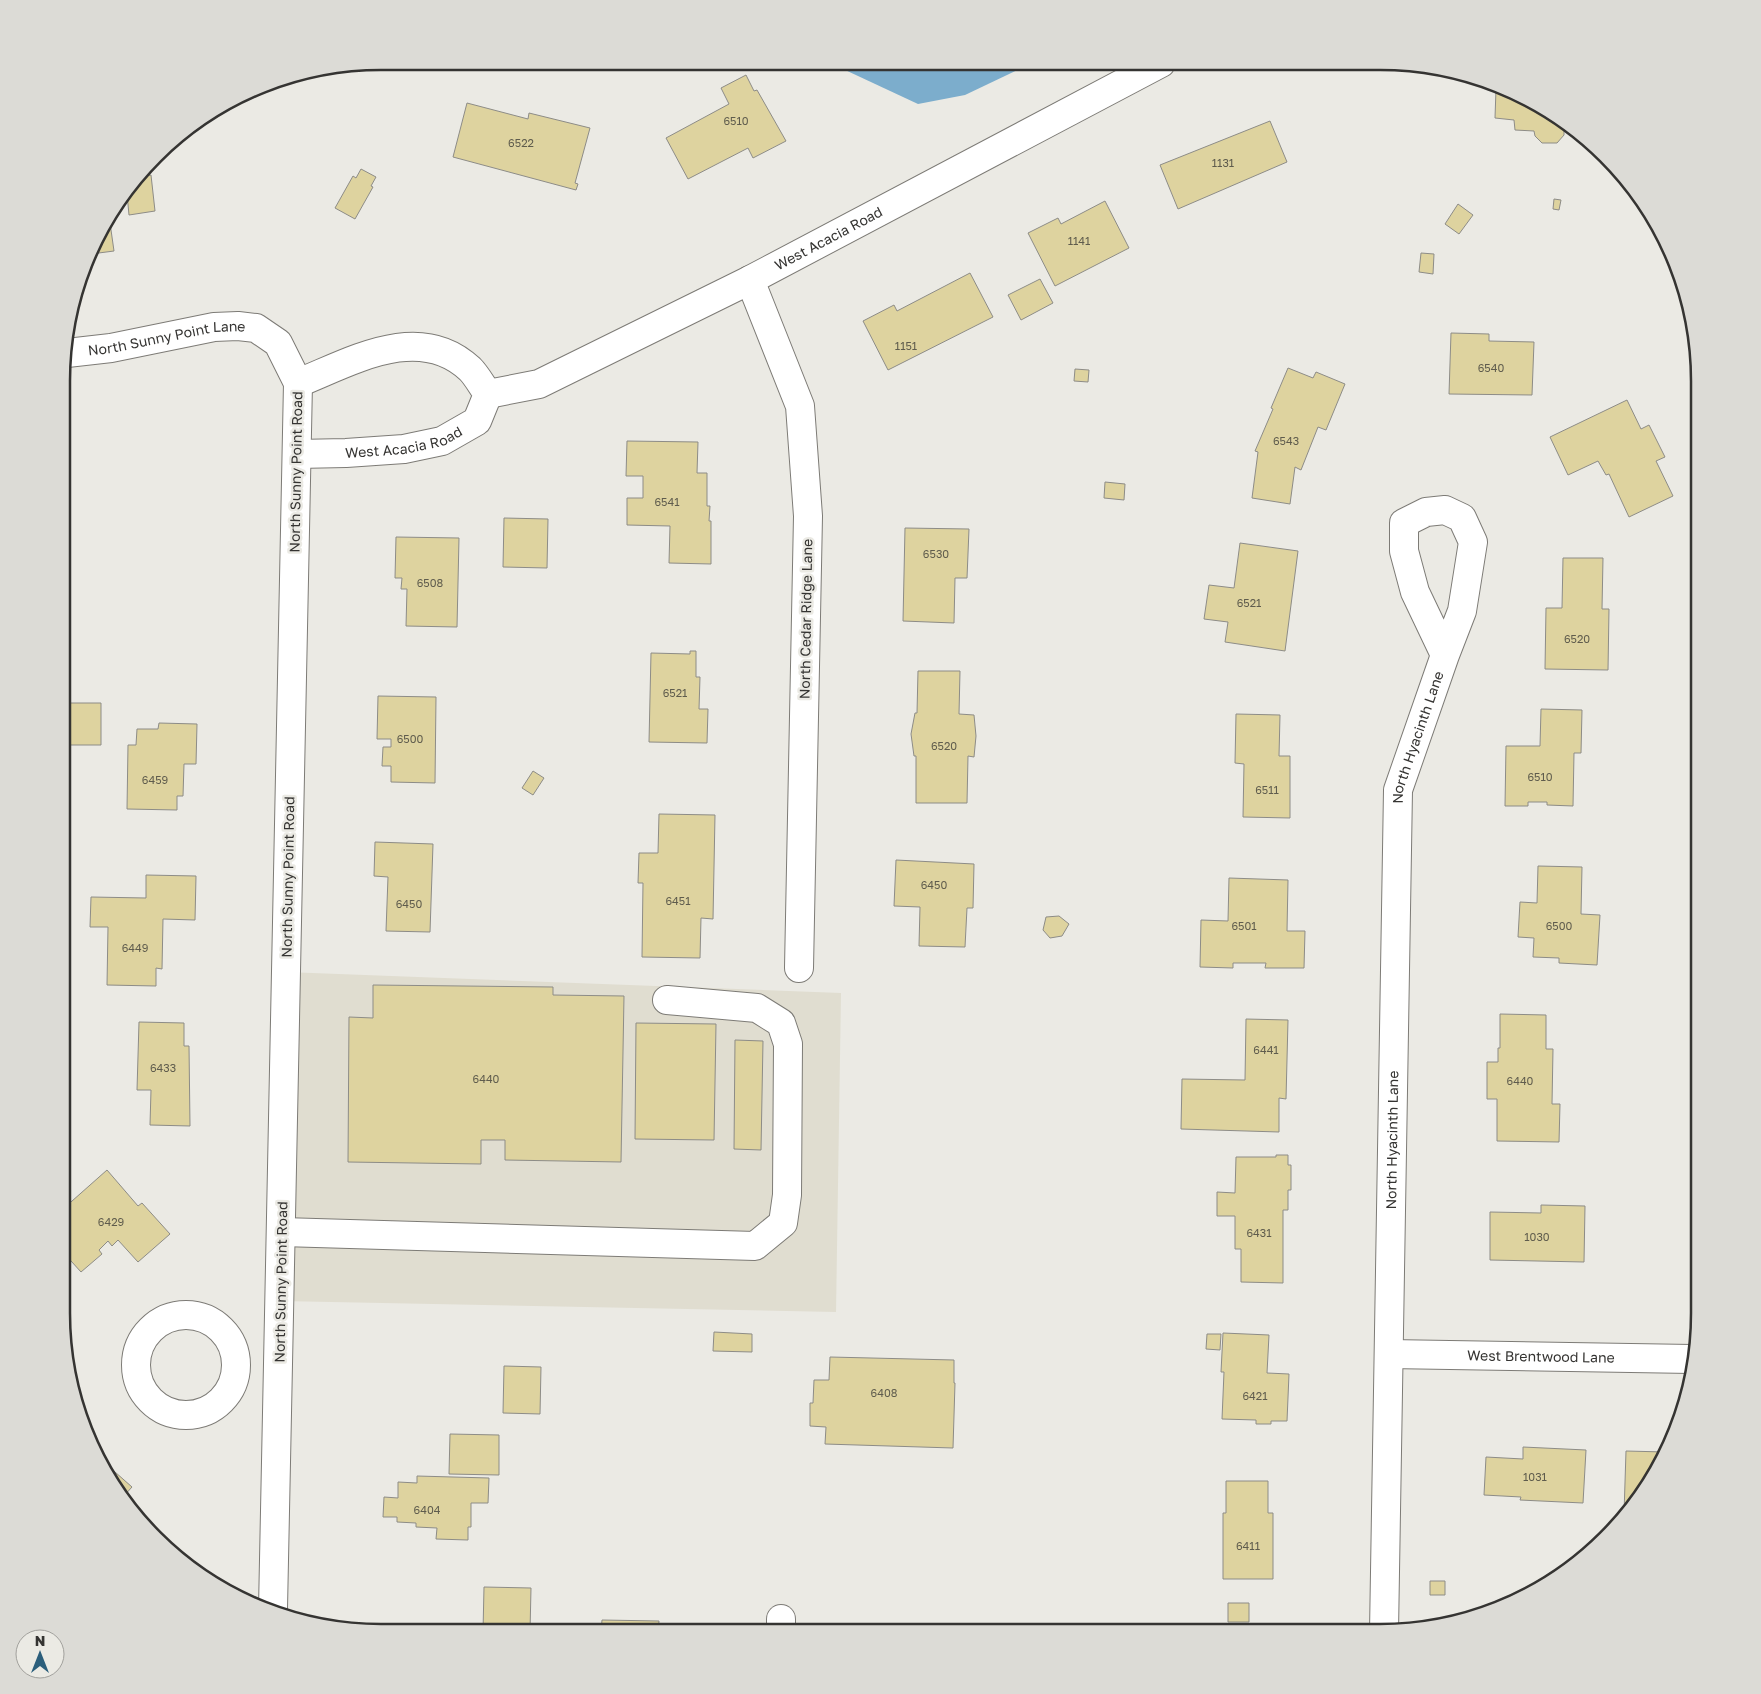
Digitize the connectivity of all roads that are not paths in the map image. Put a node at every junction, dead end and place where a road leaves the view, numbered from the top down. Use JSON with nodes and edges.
{"nodes":[{"id":1,"x":1148,"y":70,"type":"edge"},
{"id":2,"x":750,"y":280,"type":"junction"},
{"id":3,"x":72,"y":352,"type":"edge"},
{"id":4,"x":298,"y":383,"type":"junction"},
{"id":5,"x":488,"y":394,"type":"junction"},
{"id":6,"x":297,"y":454,"type":"junction"},
{"id":7,"x":1445,"y":655,"type":"junction"},
{"id":8,"x":799,"y":968,"type":"dead end"},
{"id":9,"x":667,"y":1000,"type":"dead end"},
{"id":10,"x":282,"y":1232,"type":"junction"},
{"id":11,"x":1390,"y":1354,"type":"junction"},
{"id":12,"x":1687,"y":1359,"type":"edge"},
{"id":13,"x":236,"y":1368,"type":"dead end"},
{"id":14,"x":279,"y":1370,"type":"junction"},
{"id":15,"x":273,"y":1605,"type":"edge"},
{"id":16,"x":1384,"y":1624,"type":"edge"}],
"edges":[{"from":1,"to":2,"type":"street","name":"West Acacia Road"},
{"from":2,"to":5,"type":"street","name":"West Acacia Road"},
{"from":2,"to":8,"type":"street","name":"North Cedar Ridge Lane"},
{"from":3,"to":4,"type":"street","name":"North Sunny Point Lane"},
{"from":4,"to":5,"type":"street"},
{"from":4,"to":6,"type":"street","name":"North Sunny Point Road"},
{"from":5,"to":6,"type":"street","name":"West Acacia Road"},
{"from":6,"to":10,"type":"street","name":"North Sunny Point Road"},
{"from":7,"to":7,"type":"street","name":"North Hyacinth Lane"},
{"from":7,"to":11,"type":"street","name":"North Hyacinth Lane"},
{"from":9,"to":10,"type":"street"},
{"from":10,"to":14,"type":"street","name":"North Sunny Point Road"},
{"from":11,"to":12,"type":"street","name":"West Brentwood Lane"},
{"from":11,"to":16,"type":"street","name":"North Hyacinth Lane"},
{"from":13,"to":14,"type":"street","name":"North Sunny Point Road"},
{"from":14,"to":15,"type":"street","name":"North Sunny Point Road"}]}
